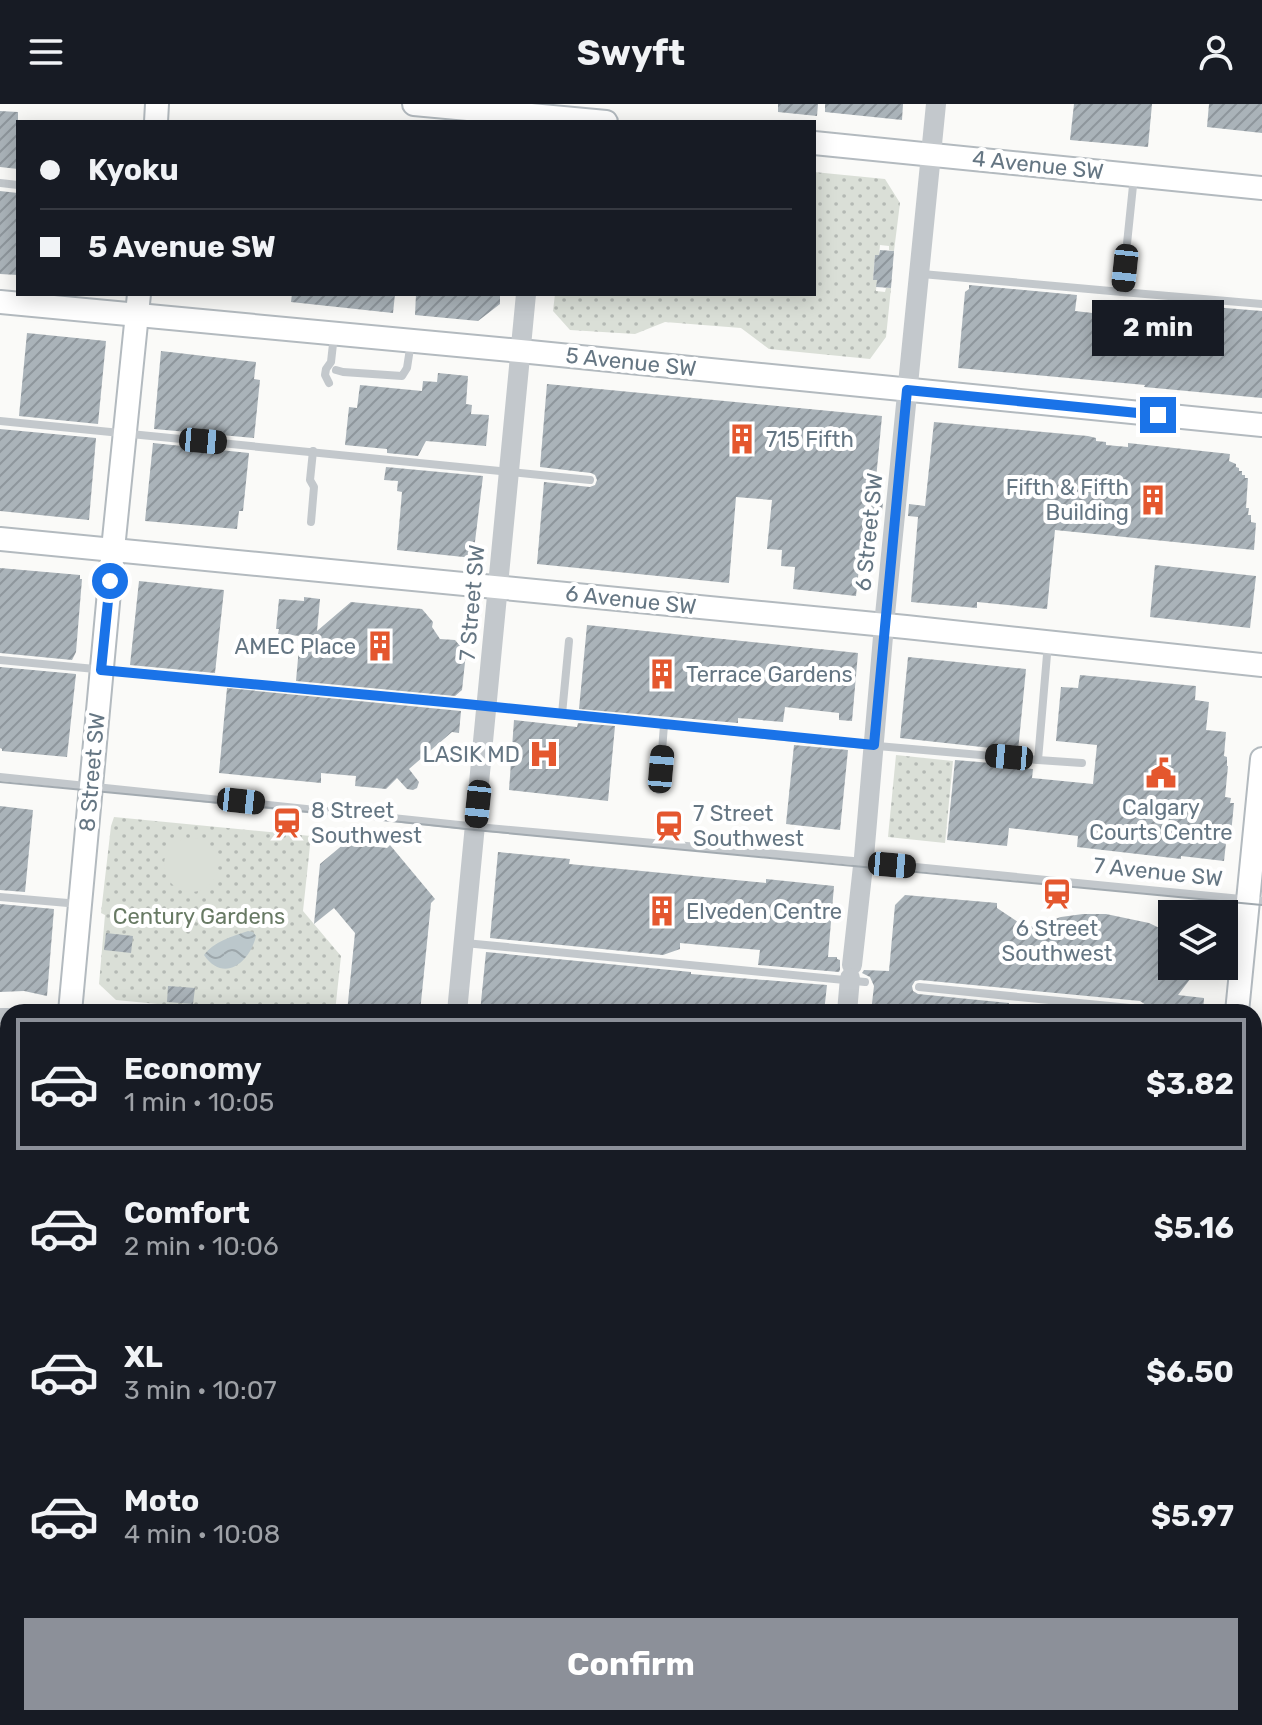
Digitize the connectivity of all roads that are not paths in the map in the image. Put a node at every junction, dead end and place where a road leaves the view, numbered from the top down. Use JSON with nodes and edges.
{"nodes":[{"id":1,"x":414,"y":104,"type":"edge"},
{"id":2,"x":936,"y":104,"type":"edge"},
{"id":3,"x":545,"y":114,"type":"edge"},
{"id":4,"x":591,"y":120,"type":"edge"},
{"id":5,"x":816,"y":143,"type":"edge"},
{"id":6,"x":930,"y":155,"type":"junction"},
{"id":7,"x":1134,"y":175,"type":"junction"},
{"id":8,"x":1262,"y":188,"type":"edge"},
{"id":9,"x":919,"y":274,"type":"junction"},
{"id":10,"x":1122,"y":292,"type":"junction"},
{"id":11,"x":526,"y":296,"type":"edge"},
{"id":12,"x":0,"y":302,"type":"edge"},
{"id":13,"x":1262,"y":304,"type":"edge"},
{"id":14,"x":138,"y":305,"type":"edge"},
{"id":15,"x":334,"y":334,"type":"junction"},
{"id":16,"x":411,"y":341,"type":"junction"},
{"id":17,"x":520,"y":351,"type":"junction"},
{"id":18,"x":907,"y":390,"type":"junction"},
{"id":19,"x":0,"y":421,"type":"edge"},
{"id":20,"x":1262,"y":425,"type":"edge"},
{"id":21,"x":124,"y":434,"type":"junction"},
{"id":22,"x":313,"y":451,"type":"junction"},
{"id":23,"x":508,"y":472,"type":"junction"},
{"id":24,"x":590,"y":480,"type":"dead end"},
{"id":25,"x":311,"y":522,"type":"dead end"},
{"id":26,"x":0,"y":539,"type":"edge"},
{"id":27,"x":113,"y":549,"type":"junction"},
{"id":28,"x":498,"y":587,"type":"junction"},
{"id":29,"x":884,"y":625,"type":"junction"},
{"id":30,"x":569,"y":641,"type":"dead end"},
{"id":31,"x":1048,"y":642,"type":"junction"},
{"id":32,"x":0,"y":660,"type":"edge"},
{"id":33,"x":1262,"y":665,"type":"edge"},
{"id":34,"x":101,"y":670,"type":"junction"},
{"id":35,"x":487,"y":706,"type":"junction"},
{"id":36,"x":562,"y":714,"type":"junction"},
{"id":37,"x":664,"y":725,"type":"junction"},
{"id":38,"x":874,"y":745,"type":"junction"},
{"id":39,"x":1262,"y":759,"type":"edge"},
{"id":40,"x":1038,"y":760,"type":"junction"},
{"id":41,"x":1082,"y":763,"type":"dead end"},
{"id":42,"x":0,"y":777,"type":"edge"},
{"id":43,"x":90,"y":785,"type":"junction"},
{"id":44,"x":659,"y":790,"type":"dead end"},
{"id":45,"x":475,"y":826,"type":"junction"},
{"id":46,"x":864,"y":862,"type":"junction"},
{"id":47,"x":0,"y":897,"type":"edge"},
{"id":48,"x":1255,"y":900,"type":"edge"},
{"id":49,"x":80,"y":904,"type":"junction"},
{"id":50,"x":464,"y":943,"type":"junction"},
{"id":51,"x":854,"y":976,"type":"junction"},
{"id":52,"x":919,"y":987,"type":"dead end"},
{"id":53,"x":71,"y":1004,"type":"edge"},
{"id":54,"x":458,"y":1004,"type":"edge"},
{"id":55,"x":849,"y":1004,"type":"edge"},
{"id":56,"x":1101,"y":1004,"type":"edge"},
{"id":57,"x":1238,"y":1004,"type":"edge"}],
"edges":[{"from":1,"to":3,"type":"main road"},
{"from":2,"to":6,"type":"street","name":"6 Street SW"},
{"from":3,"to":4,"type":"main road"},
{"from":5,"to":6,"type":"main road","name":"4 Avenue SW"},
{"from":6,"to":7,"type":"main road","name":"4 Avenue SW"},
{"from":6,"to":9,"type":"street","name":"6 Street SW"},
{"from":7,"to":8,"type":"main road","name":"4 Avenue SW"},
{"from":7,"to":10,"type":"lane"},
{"from":9,"to":10,"type":"lane"},
{"from":9,"to":18,"type":"street","name":"6 Street SW"},
{"from":10,"to":13,"type":"lane"},
{"from":11,"to":17,"type":"street","name":"7 Street SW"},
{"from":12,"to":14,"type":"main road","name":"5 Avenue SW"},
{"from":14,"to":15,"type":"main road","name":"5 Avenue SW"},
{"from":14,"to":21,"type":"main road","name":"8 Street SW"},
{"from":15,"to":16,"type":"main road","name":"5 Avenue SW"},
{"from":15,"to":16,"type":"lane"},
{"from":16,"to":17,"type":"main road","name":"5 Avenue SW"},
{"from":17,"to":18,"type":"main road","name":"5 Avenue SW"},
{"from":17,"to":23,"type":"street","name":"7 Street SW"},
{"from":18,"to":20,"type":"main road","name":"5 Avenue SW"},
{"from":18,"to":29,"type":"street","name":"6 Street SW"},
{"from":19,"to":21,"type":"lane"},
{"from":21,"to":22,"type":"lane"},
{"from":21,"to":27,"type":"main road","name":"8 Street SW"},
{"from":22,"to":23,"type":"lane"},
{"from":22,"to":25,"type":"lane"},
{"from":23,"to":24,"type":"lane"},
{"from":23,"to":28,"type":"street","name":"7 Street SW"},
{"from":26,"to":27,"type":"main road","name":"6 Avenue SW"},
{"from":27,"to":28,"type":"main road","name":"6 Avenue SW"},
{"from":27,"to":34,"type":"main road","name":"8 Street SW"},
{"from":28,"to":29,"type":"main road","name":"6 Avenue SW"},
{"from":28,"to":35,"type":"street","name":"7 Street SW"},
{"from":29,"to":31,"type":"main road","name":"6 Avenue SW"},
{"from":29,"to":38,"type":"street","name":"6 Street SW"},
{"from":30,"to":36,"type":"lane"},
{"from":31,"to":33,"type":"main road","name":"6 Avenue SW"},
{"from":31,"to":40,"type":"lane"},
{"from":32,"to":34,"type":"lane"},
{"from":34,"to":35,"type":"lane"},
{"from":34,"to":43,"type":"main road","name":"8 Street SW"},
{"from":35,"to":36,"type":"lane"},
{"from":35,"to":45,"type":"street","name":"7 Street SW"},
{"from":36,"to":37,"type":"lane"},
{"from":37,"to":38,"type":"lane"},
{"from":37,"to":44,"type":"lane"},
{"from":38,"to":40,"type":"lane"},
{"from":38,"to":46,"type":"street","name":"6 Street SW"},
{"from":39,"to":48,"type":"main road"},
{"from":40,"to":41,"type":"lane"},
{"from":42,"to":43,"type":"lane","name":"7 Avenue SW"},
{"from":43,"to":45,"type":"lane","name":"7 Avenue SW"},
{"from":43,"to":49,"type":"main road","name":"8 Street SW"},
{"from":45,"to":46,"type":"lane","name":"7 Avenue SW"},
{"from":45,"to":50,"type":"street","name":"7 Street SW"},
{"from":46,"to":48,"type":"lane","name":"7 Avenue SW"},
{"from":46,"to":51,"type":"street","name":"6 Street SW"},
{"from":47,"to":49,"type":"lane"},
{"from":48,"to":57,"type":"main road"},
{"from":49,"to":53,"type":"main road","name":"8 Street SW"},
{"from":50,"to":51,"type":"lane"},
{"from":50,"to":54,"type":"street","name":"7 Street SW"},
{"from":51,"to":55,"type":"street","name":"6 Street SW"},
{"from":52,"to":56,"type":"lane"}]}
